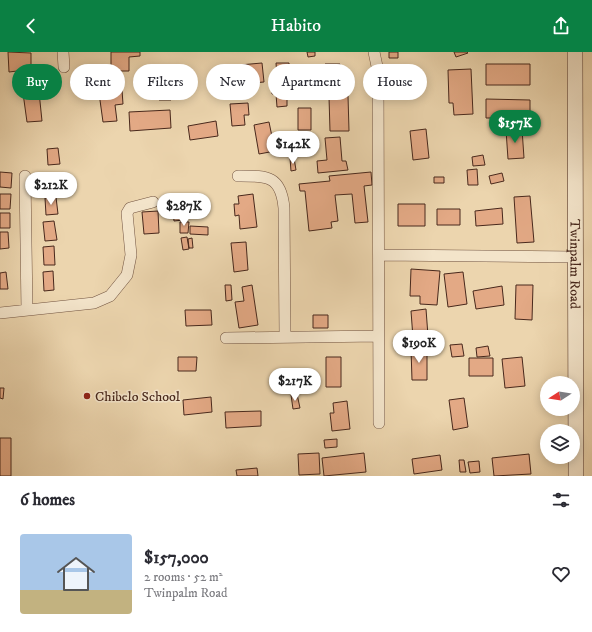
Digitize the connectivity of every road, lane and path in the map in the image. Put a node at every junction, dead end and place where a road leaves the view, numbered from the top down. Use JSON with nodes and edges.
{"nodes":[{"id":1,"x":63,"y":52,"type":"edge"},
{"id":2,"x":374,"y":52,"type":"edge"},
{"id":3,"x":575,"y":52,"type":"edge"},
{"id":4,"x":64,"y":67,"type":"dead end"},
{"id":5,"x":25,"y":176,"type":"dead end"},
{"id":6,"x":238,"y":176,"type":"dead end"},
{"id":7,"x":153,"y":202,"type":"dead end"},
{"id":8,"x":379,"y":255,"type":"junction"},
{"id":9,"x":574,"y":257,"type":"junction"},
{"id":10,"x":27,"y":310,"type":"junction"},
{"id":11,"x":0,"y":313,"type":"edge"},
{"id":12,"x":378,"y":336,"type":"junction"},
{"id":13,"x":285,"y":337,"type":"junction"},
{"id":14,"x":226,"y":338,"type":"dead end"},
{"id":15,"x":379,"y":422,"type":"dead end"},
{"id":16,"x":576,"y":476,"type":"edge"}],
"edges":[{"from":1,"to":4,"type":"street"},
{"from":2,"to":8,"type":"street"},
{"from":3,"to":9,"type":"main road","name":"Twinpalm Road"},
{"from":5,"to":10,"type":"street"},
{"from":6,"to":13,"type":"street"},
{"from":7,"to":10,"type":"street"},
{"from":8,"to":9,"type":"street"},
{"from":8,"to":12,"type":"street"},
{"from":9,"to":16,"type":"main road","name":"Twinpalm Road"},
{"from":10,"to":11,"type":"street"},
{"from":12,"to":13,"type":"street"},
{"from":12,"to":15,"type":"street"},
{"from":13,"to":14,"type":"street"}]}
